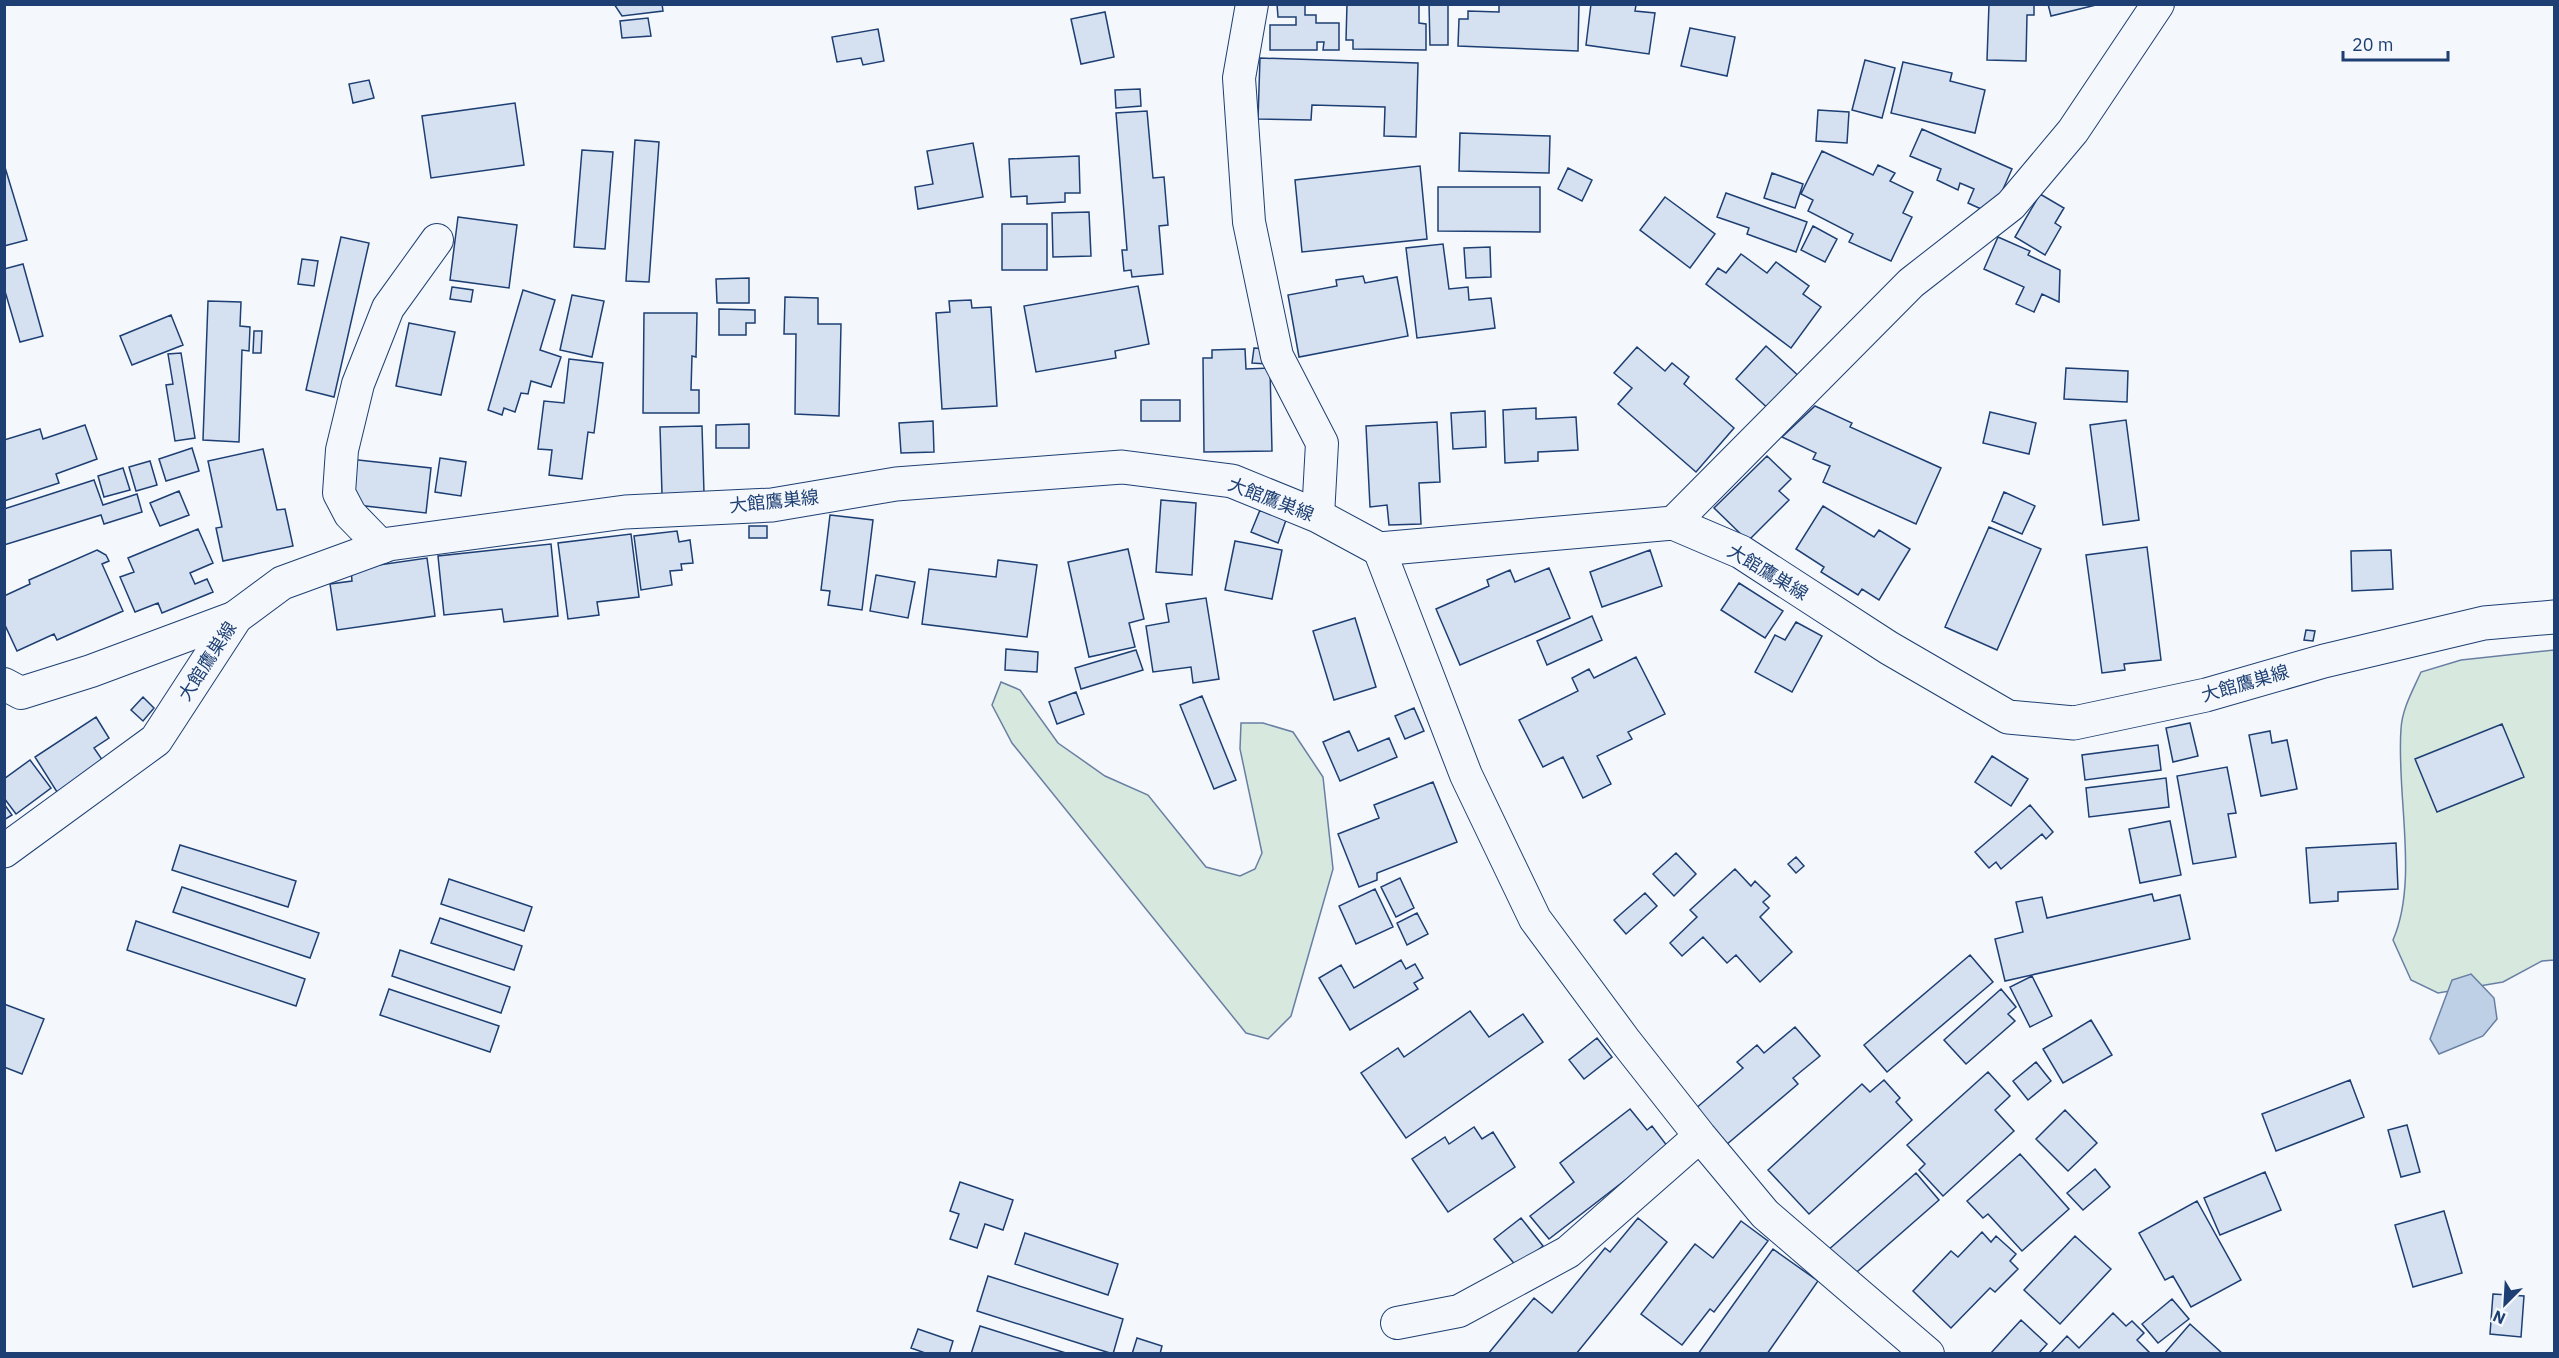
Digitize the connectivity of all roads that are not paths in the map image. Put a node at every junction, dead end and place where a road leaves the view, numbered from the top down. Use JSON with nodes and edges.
{"nodes":[{"id":1,"x":1252,"y":4,"type":"edge"},
{"id":2,"x":2158,"y":4,"type":"edge"},
{"id":3,"x":437,"y":240,"type":"dead end"},
{"id":4,"x":1318,"y":516,"type":"junction"},
{"id":5,"x":1673,"y":523,"type":"junction"},
{"id":6,"x":382,"y":547,"type":"junction"},
{"id":7,"x":1379,"y":549,"type":"junction"},
{"id":8,"x":236,"y":617,"type":"junction"},
{"id":9,"x":2554,"y":617,"type":"edge"},
{"id":10,"x":4,"y":684,"type":"edge"},
{"id":11,"x":4,"y":851,"type":"edge"},
{"id":12,"x":1700,"y":1136,"type":"junction"},
{"id":13,"x":1397,"y":1323,"type":"dead end"},
{"id":14,"x":1928,"y":1353,"type":"edge"}],
"edges":[{"from":1,"to":4,"type":"street"},
{"from":2,"to":5,"type":"street"},
{"from":3,"to":6,"type":"street"},
{"from":4,"to":6,"type":"main road","name":"大館鷹巣線"},
{"from":4,"to":7,"type":"main road","name":"大館鷹巣線"},
{"from":5,"to":7,"type":"main road","name":"大館鷹巣線"},
{"from":5,"to":9,"type":"main road","name":"大館鷹巣線"},
{"from":6,"to":8,"type":"main road","name":"大館鷹巣線"},
{"from":7,"to":12,"type":"street"},
{"from":8,"to":10,"type":"street"},
{"from":8,"to":11,"type":"main road","name":"大館鷹巣線"},
{"from":12,"to":13,"type":"street"},
{"from":12,"to":14,"type":"street"}]}
